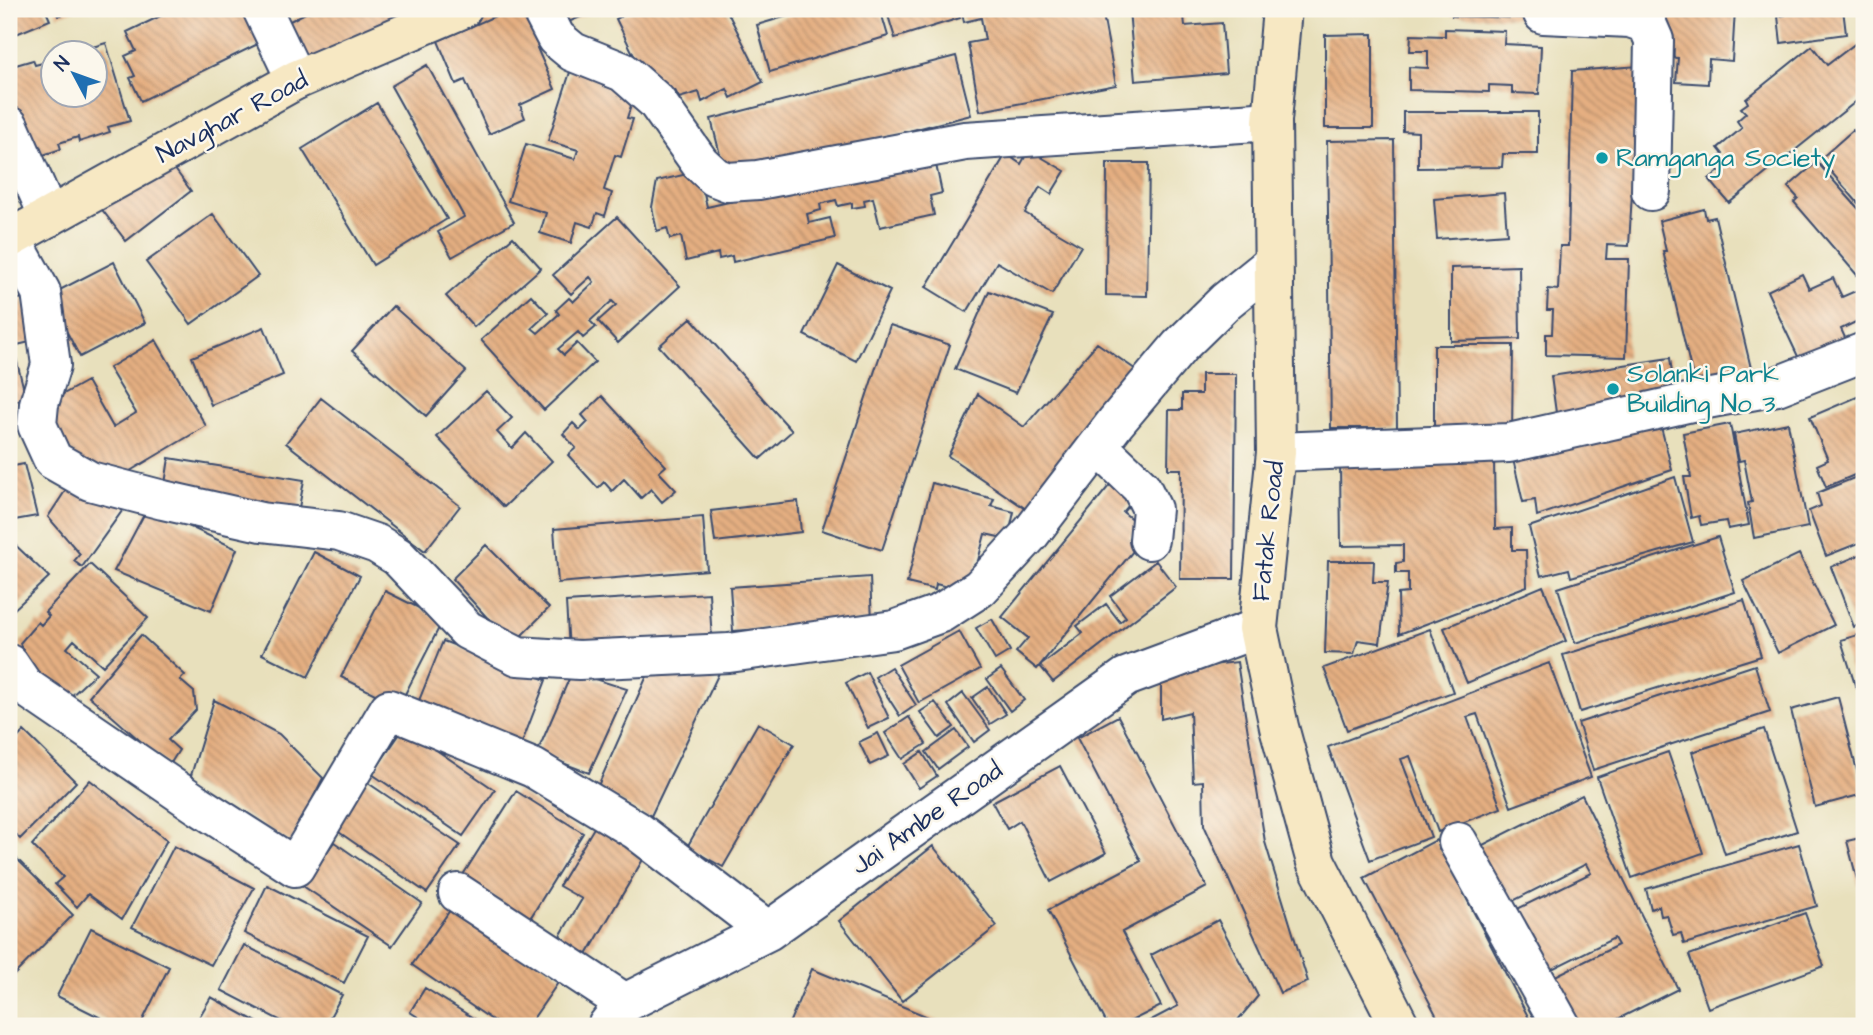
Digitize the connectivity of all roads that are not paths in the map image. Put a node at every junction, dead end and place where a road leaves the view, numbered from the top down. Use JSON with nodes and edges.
{"nodes":[{"id":1,"x":262,"y":9,"type":"edge"},
{"id":2,"x":462,"y":9,"type":"edge"},
{"id":3,"x":541,"y":9,"type":"edge"},
{"id":4,"x":1282,"y":9,"type":"edge"},
{"id":5,"x":1543,"y":9,"type":"edge"},
{"id":6,"x":296,"y":80,"type":"junction"},
{"id":7,"x":1272,"y":121,"type":"junction"},
{"id":8,"x":9,"y":125,"type":"edge"},
{"id":9,"x":1651,"y":191,"type":"dead end"},
{"id":10,"x":49,"y":217,"type":"junction"},
{"id":11,"x":10,"y":238,"type":"edge"},
{"id":12,"x":1273,"y":263,"type":"junction"},
{"id":13,"x":1864,"y":352,"type":"edge"},
{"id":14,"x":1098,"y":446,"type":"junction"},
{"id":15,"x":1276,"y":452,"type":"junction"},
{"id":16,"x":1149,"y":540,"type":"dead end"},
{"id":17,"x":1258,"y":628,"type":"junction"},
{"id":18,"x":9,"y":664,"type":"edge"},
{"id":19,"x":1458,"y":842,"type":"dead end"},
{"id":20,"x":458,"y":893,"type":"dead end"},
{"id":21,"x":768,"y":931,"type":"junction"},
{"id":22,"x":616,"y":1014,"type":"edge"},
{"id":23,"x":1400,"y":1026,"type":"edge"},
{"id":24,"x":1561,"y":1026,"type":"edge"}],
"edges":[{"from":1,"to":6,"type":"street"},
{"from":2,"to":6,"type":"main road","name":"Navghar Road"},
{"from":3,"to":7,"type":"street"},
{"from":4,"to":7,"type":"main road","name":"Fatak Road"},
{"from":5,"to":9,"type":"street"},
{"from":6,"to":10,"type":"main road","name":"Navghar Road"},
{"from":7,"to":12,"type":"main road","name":"Fatak Road"},
{"from":8,"to":10,"type":"street"},
{"from":10,"to":11,"type":"main road","name":"Navghar Road"},
{"from":11,"to":14,"type":"street"},
{"from":12,"to":14,"type":"street"},
{"from":12,"to":15,"type":"main road","name":"Fatak Road"},
{"from":13,"to":15,"type":"street"},
{"from":14,"to":16,"type":"street"},
{"from":15,"to":17,"type":"main road","name":"Fatak Road"},
{"from":17,"to":21,"type":"street","name":"Jai Ambe Road"},
{"from":17,"to":23,"type":"main road","name":"Fatak Road"},
{"from":18,"to":21,"type":"street"},
{"from":19,"to":24,"type":"street"},
{"from":20,"to":22,"type":"street"},
{"from":21,"to":22,"type":"street","name":"Jai Ambe Road"}]}
